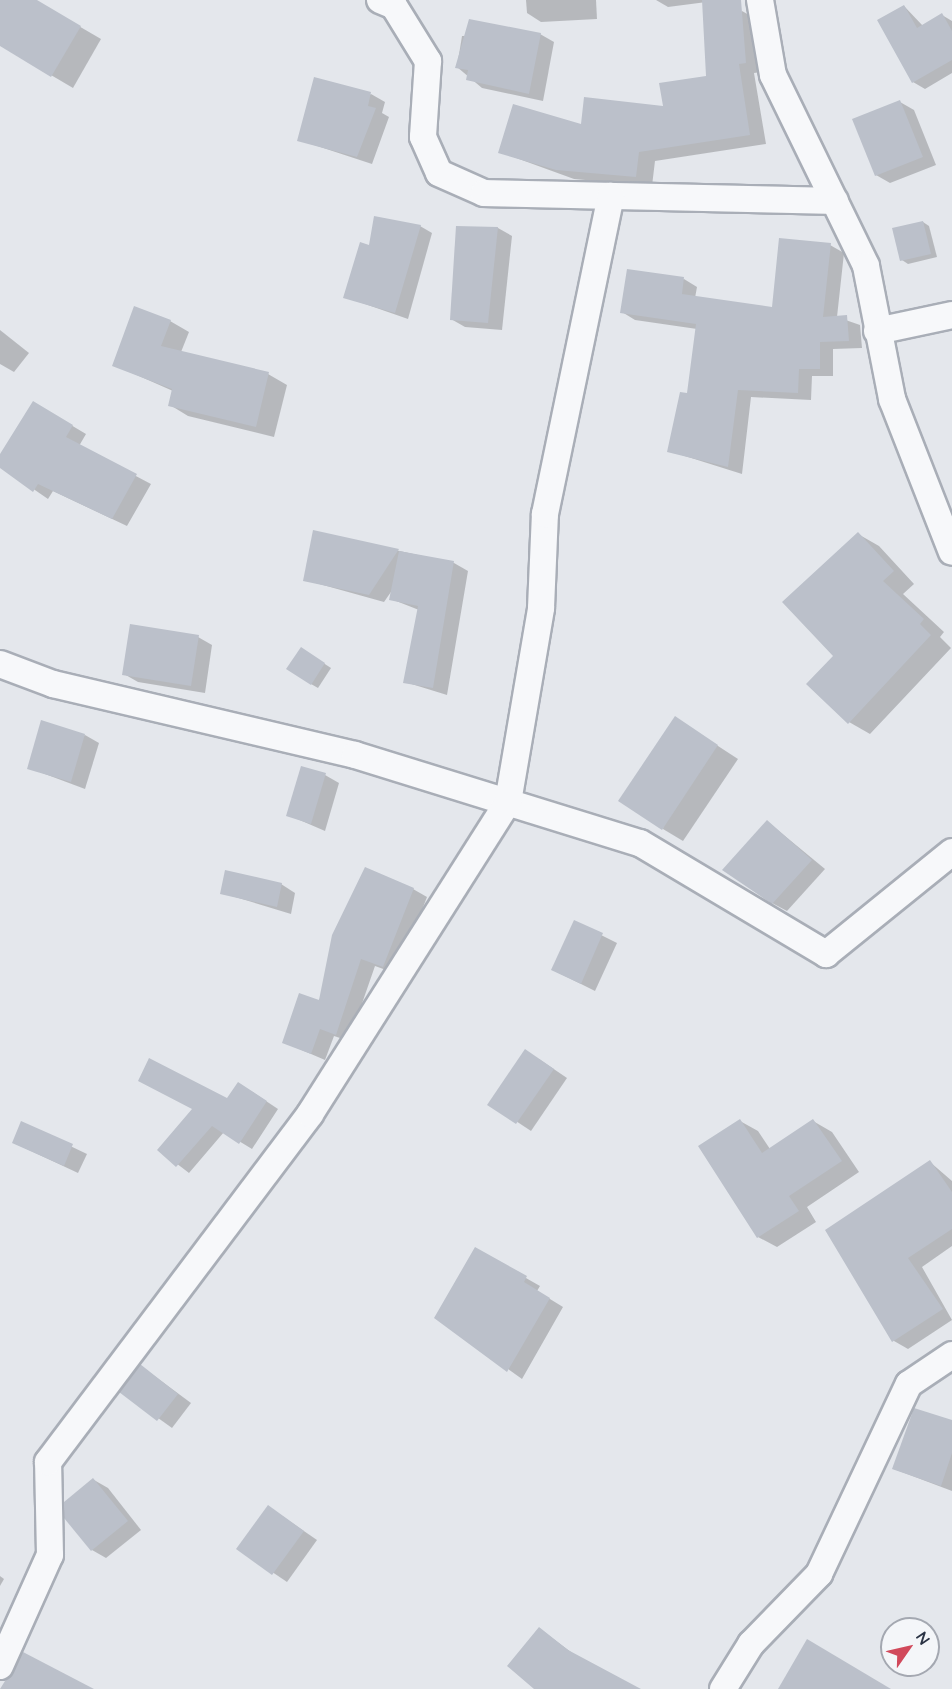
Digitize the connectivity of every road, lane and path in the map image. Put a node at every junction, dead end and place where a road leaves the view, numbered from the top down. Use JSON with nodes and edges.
{"nodes":[{"id":1,"x":380,"y":0,"type":"edge"},
{"id":2,"x":760,"y":0,"type":"edge"},
{"id":3,"x":611,"y":196,"type":"junction"},
{"id":4,"x":835,"y":201,"type":"junction"},
{"id":5,"x":952,"y":315,"type":"edge"},
{"id":6,"x":877,"y":331,"type":"junction"},
{"id":7,"x":952,"y":552,"type":"edge"},
{"id":8,"x":0,"y":664,"type":"edge"},
{"id":9,"x":508,"y":802,"type":"junction"},
{"id":10,"x":952,"y":852,"type":"edge"},
{"id":11,"x":952,"y":1355,"type":"edge"},
{"id":12,"x":0,"y":1666,"type":"edge"},
{"id":13,"x":723,"y":1689,"type":"edge"}],
"edges":[{"from":1,"to":3,"type":"street"},
{"from":2,"to":4,"type":"street"},
{"from":3,"to":4,"type":"street"},
{"from":3,"to":9,"type":"street"},
{"from":4,"to":6,"type":"street"},
{"from":5,"to":6,"type":"street"},
{"from":6,"to":7,"type":"street"},
{"from":8,"to":9,"type":"street"},
{"from":9,"to":10,"type":"street"},
{"from":9,"to":12,"type":"street"},
{"from":11,"to":13,"type":"street"}]}
